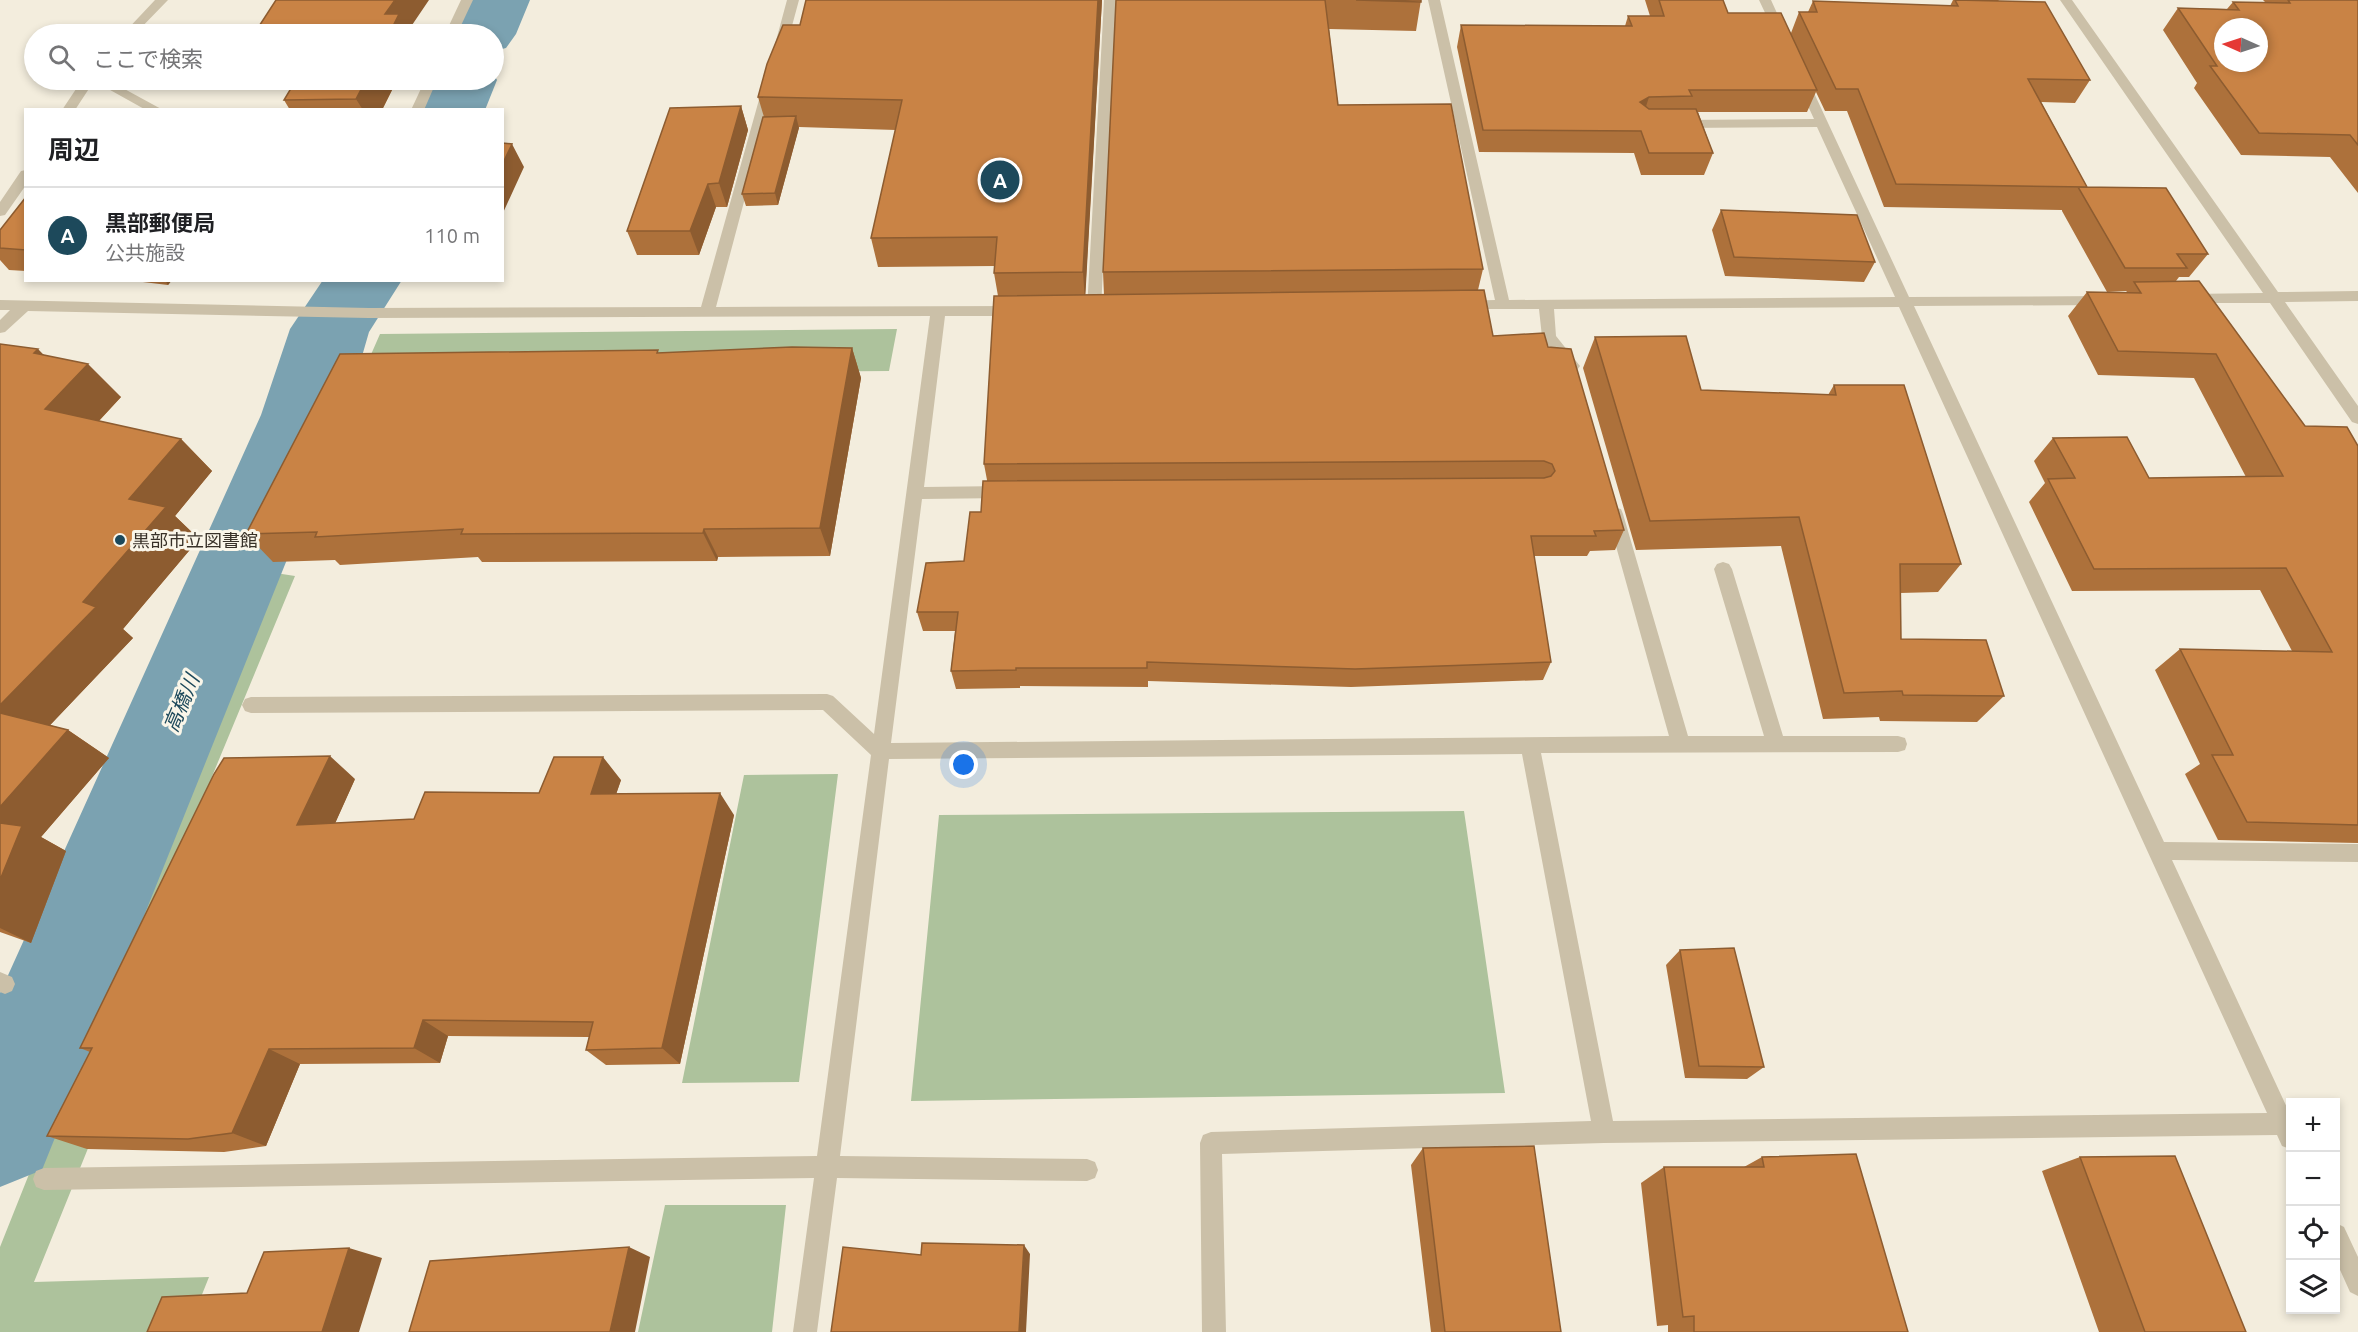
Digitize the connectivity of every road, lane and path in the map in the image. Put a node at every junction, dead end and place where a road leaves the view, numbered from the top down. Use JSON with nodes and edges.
{"nodes":[{"id":1,"x":162,"y":0,"type":"edge"},
{"id":2,"x":467,"y":0,"type":"edge"},
{"id":3,"x":793,"y":0,"type":"edge"},
{"id":4,"x":1110,"y":0,"type":"edge"},
{"id":5,"x":1434,"y":0,"type":"edge"},
{"id":6,"x":1765,"y":0,"type":"edge"},
{"id":7,"x":2066,"y":0,"type":"edge"},
{"id":8,"x":139,"y":24,"type":"edge"},
{"id":9,"x":456,"y":24,"type":"edge"},
{"id":10,"x":1784,"y":41,"type":"edge"},
{"id":11,"x":778,"y":56,"type":"edge"},
{"id":12,"x":1798,"y":72,"type":"edge"},
{"id":13,"x":772,"y":78,"type":"edge"},
{"id":14,"x":81,"y":90,"type":"edge"},
{"id":15,"x":118,"y":90,"type":"edge"},
{"id":16,"x":426,"y":90,"type":"edge"},
{"id":17,"x":69,"y":108,"type":"edge"},
{"id":18,"x":153,"y":108,"type":"edge"},
{"id":19,"x":418,"y":108,"type":"edge"},
{"id":20,"x":1822,"y":123,"type":"junction"},
{"id":21,"x":1664,"y":124,"type":"edge"},
{"id":22,"x":24,"y":177,"type":"edge"},
{"id":23,"x":0,"y":212,"type":"edge"},
{"id":24,"x":2358,"y":296,"type":"edge"},
{"id":25,"x":2275,"y":298,"type":"junction"},
{"id":26,"x":2176,"y":299,"type":"edge"},
{"id":27,"x":2117,"y":300,"type":"edge"},
{"id":28,"x":1905,"y":302,"type":"junction"},
{"id":29,"x":1503,"y":304,"type":"junction"},
{"id":30,"x":1545,"y":304,"type":"junction"},
{"id":31,"x":0,"y":305,"type":"edge"},
{"id":32,"x":1444,"y":305,"type":"edge"},
{"id":33,"x":23,"y":307,"type":"junction"},
{"id":34,"x":1094,"y":310,"type":"edge"},
{"id":35,"x":1034,"y":311,"type":"edge"},
{"id":36,"x":938,"y":312,"type":"junction"},
{"id":37,"x":707,"y":313,"type":"junction"},
{"id":38,"x":0,"y":328,"type":"edge"},
{"id":39,"x":1577,"y":380,"type":"edge"},
{"id":40,"x":2358,"y":418,"type":"edge"},
{"id":41,"x":1022,"y":492,"type":"edge"},
{"id":42,"x":915,"y":493,"type":"junction"},
{"id":43,"x":1609,"y":493,"type":"edge"},
{"id":44,"x":1722,"y":569,"type":"dead end"},
{"id":45,"x":251,"y":705,"type":"dead end"},
{"id":46,"x":1681,"y":744,"type":"junction"},
{"id":47,"x":1776,"y":744,"type":"junction"},
{"id":48,"x":1898,"y":744,"type":"dead end"},
{"id":49,"x":1530,"y":745,"type":"junction"},
{"id":50,"x":880,"y":751,"type":"junction"},
{"id":51,"x":2158,"y":851,"type":"junction"},
{"id":52,"x":2358,"y":853,"type":"edge"},
{"id":53,"x":2286,"y":1129,"type":"edge"},
{"id":54,"x":2286,"y":1131,"type":"edge"},
{"id":55,"x":1604,"y":1132,"type":"junction"},
{"id":56,"x":827,"y":1167,"type":"junction"},
{"id":57,"x":1087,"y":1170,"type":"dead end"},
{"id":58,"x":44,"y":1179,"type":"dead end"},
{"id":59,"x":2340,"y":1244,"type":"edge"},
{"id":60,"x":2358,"y":1284,"type":"edge"},
{"id":61,"x":805,"y":1332,"type":"edge"},
{"id":62,"x":1214,"y":1332,"type":"edge"}],
"edges":[{"from":1,"to":8,"type":"street"},
{"from":2,"to":9,"type":"street"},
{"from":3,"to":11,"type":"street"},
{"from":4,"to":34,"type":"street"},
{"from":5,"to":29,"type":"street"},
{"from":6,"to":10,"type":"street"},
{"from":7,"to":25,"type":"street"},
{"from":12,"to":20,"type":"street"},
{"from":13,"to":37,"type":"street"},
{"from":14,"to":17,"type":"street"},
{"from":15,"to":18,"type":"street"},
{"from":16,"to":19,"type":"street"},
{"from":20,"to":21,"type":"street"},
{"from":20,"to":28,"type":"street"},
{"from":22,"to":23,"type":"street"},
{"from":24,"to":25,"type":"street"},
{"from":25,"to":26,"type":"street"},
{"from":25,"to":40,"type":"street"},
{"from":27,"to":28,"type":"street"},
{"from":28,"to":30,"type":"street"},
{"from":28,"to":51,"type":"street"},
{"from":29,"to":30,"type":"street"},
{"from":29,"to":32,"type":"street"},
{"from":30,"to":39,"type":"street"},
{"from":31,"to":33,"type":"street"},
{"from":33,"to":37,"type":"street"},
{"from":33,"to":38,"type":"street"},
{"from":35,"to":36,"type":"street"},
{"from":36,"to":37,"type":"street"},
{"from":36,"to":42,"type":"street"},
{"from":41,"to":42,"type":"street"},
{"from":42,"to":50,"type":"street"},
{"from":43,"to":46,"type":"street"},
{"from":44,"to":47,"type":"street"},
{"from":45,"to":50,"type":"street"},
{"from":46,"to":47,"type":"street"},
{"from":46,"to":49,"type":"street"},
{"from":47,"to":48,"type":"street"},
{"from":49,"to":50,"type":"street"},
{"from":49,"to":55,"type":"street"},
{"from":50,"to":56,"type":"street"},
{"from":51,"to":52,"type":"street"},
{"from":51,"to":53,"type":"street"},
{"from":54,"to":55,"type":"street"},
{"from":55,"to":62,"type":"street"},
{"from":56,"to":57,"type":"street"},
{"from":56,"to":58,"type":"street"},
{"from":56,"to":61,"type":"street"},
{"from":59,"to":60,"type":"street"}]}
